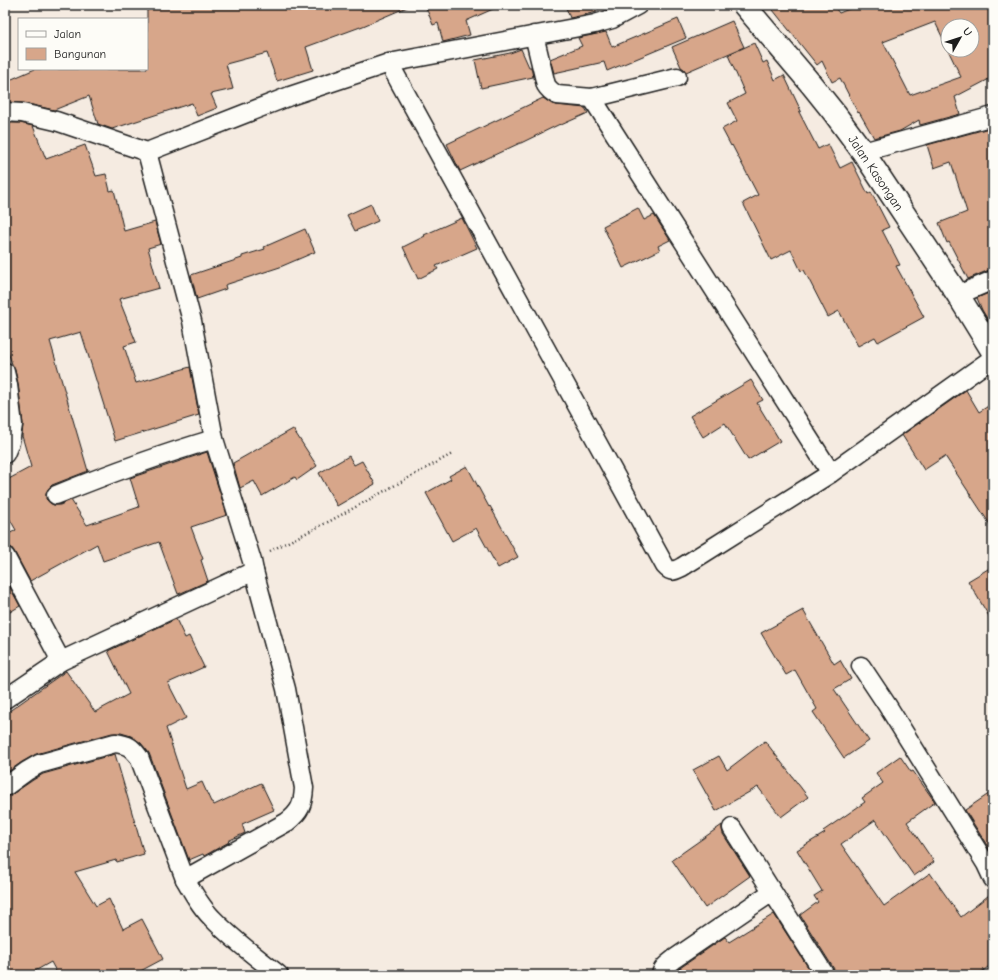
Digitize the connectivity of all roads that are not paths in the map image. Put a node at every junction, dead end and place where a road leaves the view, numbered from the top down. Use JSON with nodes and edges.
{"nodes":[{"id":1,"x":638,"y":5,"type":"edge"},
{"id":2,"x":744,"y":5,"type":"edge"},
{"id":3,"x":534,"y":35,"type":"junction"},
{"id":4,"x":389,"y":63,"type":"junction"},
{"id":5,"x":677,"y":77,"type":"dead end"},
{"id":6,"x":592,"y":98,"type":"junction"},
{"id":7,"x":5,"y":112,"type":"edge"},
{"id":8,"x":993,"y":116,"type":"edge"},
{"id":9,"x":147,"y":152,"type":"junction"},
{"id":10,"x":863,"y":152,"type":"junction"},
{"id":11,"x":993,"y":280,"type":"edge"},
{"id":12,"x":958,"y":295,"type":"junction"},
{"id":13,"x":993,"y":352,"type":"edge"},
{"id":14,"x":993,"y":358,"type":"edge"},
{"id":15,"x":5,"y":372,"type":"edge"},
{"id":16,"x":214,"y":439,"type":"junction"},
{"id":17,"x":5,"y":454,"type":"edge"},
{"id":18,"x":831,"y":473,"type":"junction"},
{"id":19,"x":56,"y":495,"type":"dead end"},
{"id":20,"x":5,"y":556,"type":"edge"},
{"id":21,"x":253,"y":566,"type":"junction"},
{"id":22,"x":61,"y":662,"type":"junction"},
{"id":23,"x":860,"y":666,"type":"dead end"},
{"id":24,"x":5,"y":699,"type":"edge"},
{"id":25,"x":5,"y":787,"type":"edge"},
{"id":26,"x":732,"y":828,"type":"dead end"},
{"id":27,"x":185,"y":879,"type":"junction"},
{"id":28,"x":993,"y":879,"type":"edge"},
{"id":29,"x":772,"y":892,"type":"junction"},
{"id":30,"x":279,"y":975,"type":"edge"},
{"id":31,"x":661,"y":975,"type":"edge"},
{"id":32,"x":825,"y":975,"type":"edge"}],
"edges":[{"from":1,"to":3,"type":"street"},
{"from":2,"to":10,"type":"main road","name":"Jalan Kasongan"},
{"from":3,"to":4,"type":"street"},
{"from":3,"to":6,"type":"street"},
{"from":4,"to":9,"type":"street"},
{"from":4,"to":18,"type":"street"},
{"from":5,"to":6,"type":"street"},
{"from":6,"to":18,"type":"street"},
{"from":7,"to":9,"type":"street"},
{"from":8,"to":10,"type":"street"},
{"from":9,"to":16,"type":"street"},
{"from":10,"to":12,"type":"main road","name":"Jalan Kasongan"},
{"from":11,"to":12,"type":"street"},
{"from":12,"to":13,"type":"main road","name":"Jalan Kasongan"},
{"from":14,"to":18,"type":"street"},
{"from":15,"to":17,"type":"street"},
{"from":16,"to":19,"type":"street"},
{"from":16,"to":21,"type":"street"},
{"from":20,"to":22,"type":"street"},
{"from":21,"to":22,"type":"street"},
{"from":21,"to":27,"type":"street"},
{"from":22,"to":24,"type":"street"},
{"from":23,"to":28,"type":"street"},
{"from":25,"to":27,"type":"street"},
{"from":26,"to":29,"type":"street"},
{"from":27,"to":30,"type":"street"},
{"from":29,"to":31,"type":"street"},
{"from":29,"to":32,"type":"street"}]}
